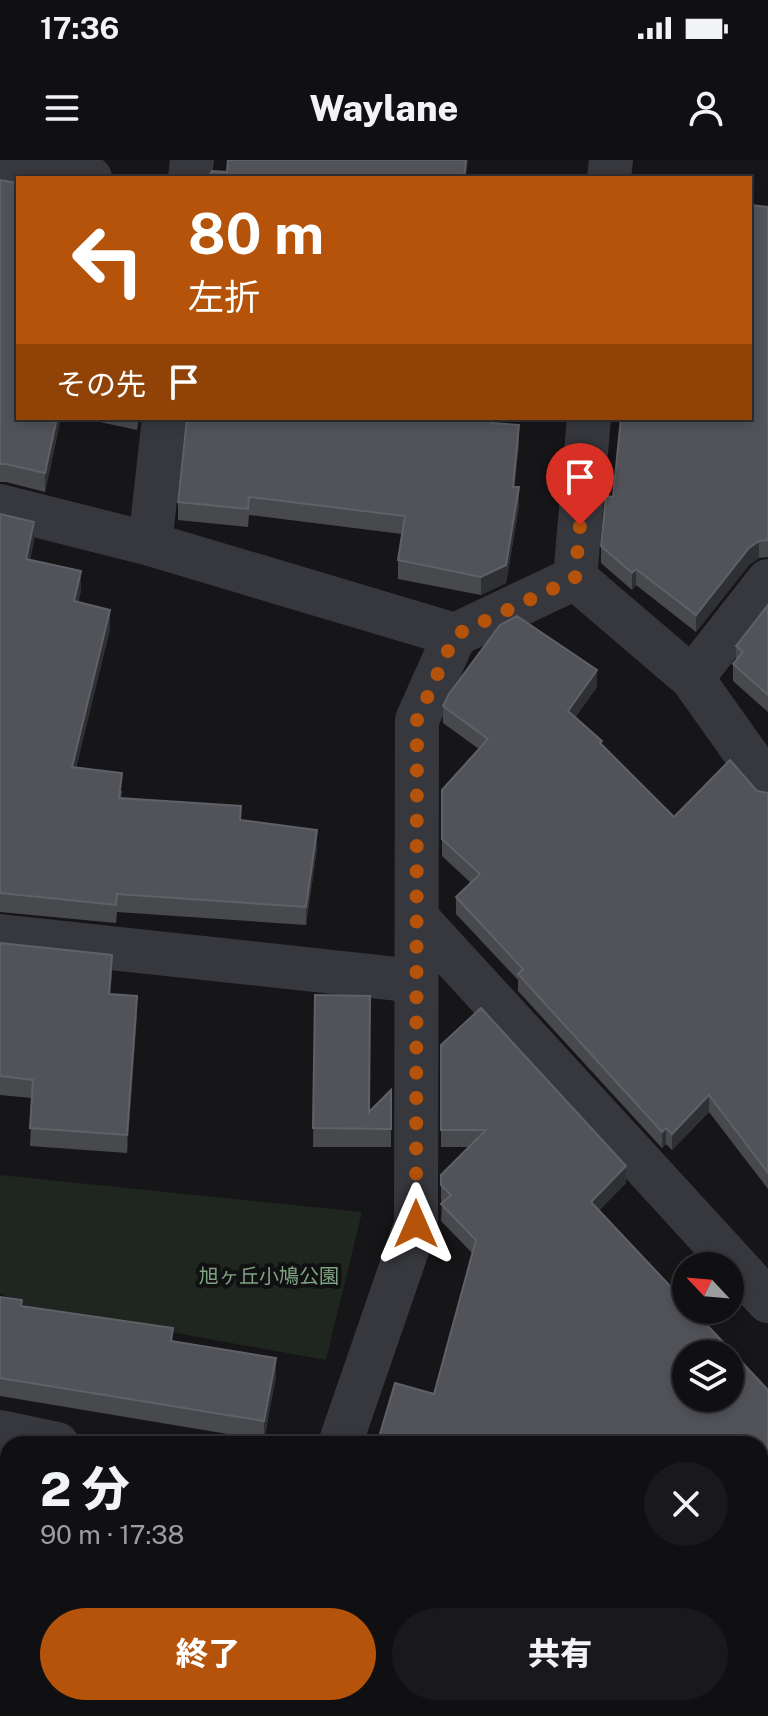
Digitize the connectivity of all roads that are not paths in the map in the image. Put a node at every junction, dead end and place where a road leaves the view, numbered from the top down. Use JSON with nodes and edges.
{"nodes":[{"id":1,"x":0,"y":167,"type":"edge"},
{"id":2,"x":74,"y":176,"type":"edge"},
{"id":3,"x":164,"y":420,"type":"edge"},
{"id":4,"x":589,"y":420,"type":"edge"},
{"id":5,"x":0,"y":506,"type":"edge"},
{"id":6,"x":150,"y":544,"type":"junction"},
{"id":7,"x":575,"y":578,"type":"junction"},
{"id":8,"x":768,"y":581,"type":"edge"},
{"id":9,"x":455,"y":635,"type":"junction"},
{"id":10,"x":692,"y":678,"type":"junction"},
{"id":11,"x":768,"y":785,"type":"edge"},
{"id":12,"x":417,"y":918,"type":"junction"},
{"id":13,"x":0,"y":936,"type":"edge"},
{"id":14,"x":416,"y":981,"type":"junction"},
{"id":15,"x":768,"y":1301,"type":"edge"},
{"id":16,"x":343,"y":1436,"type":"edge"}],
"edges":[{"from":1,"to":2,"type":"street"},
{"from":3,"to":6,"type":"street"},
{"from":4,"to":7,"type":"street"},
{"from":5,"to":6,"type":"street"},
{"from":6,"to":9,"type":"street"},
{"from":7,"to":9,"type":"street"},
{"from":7,"to":10,"type":"street"},
{"from":8,"to":10,"type":"street"},
{"from":9,"to":12,"type":"street"},
{"from":10,"to":11,"type":"street"},
{"from":12,"to":14,"type":"street"},
{"from":12,"to":15,"type":"street"},
{"from":13,"to":14,"type":"street"},
{"from":14,"to":16,"type":"street"}]}
